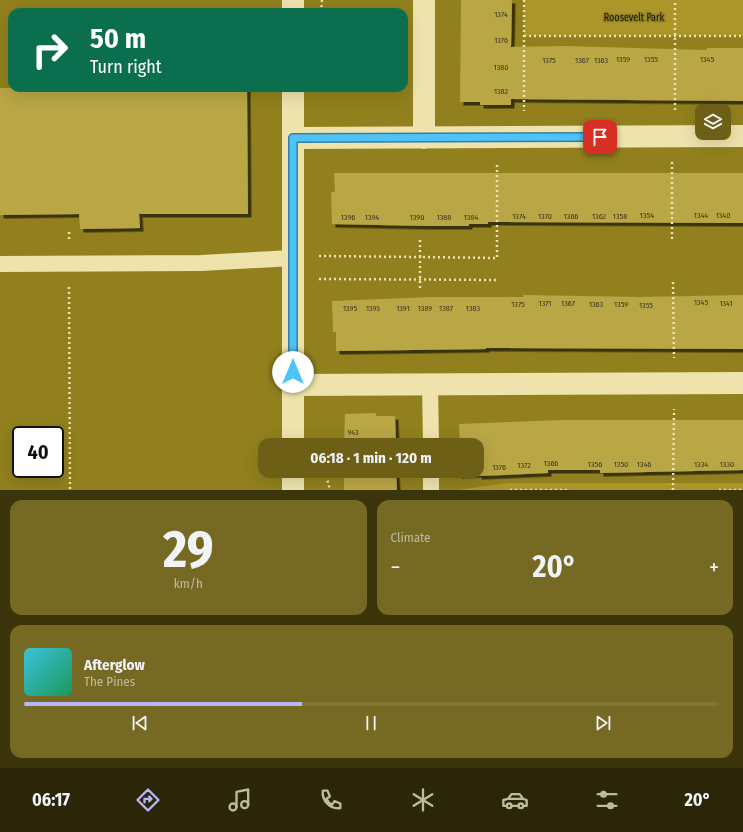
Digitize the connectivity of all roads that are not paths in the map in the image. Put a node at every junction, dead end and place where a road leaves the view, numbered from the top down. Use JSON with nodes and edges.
{"nodes":[{"id":1,"x":424,"y":0,"type":"edge"},
{"id":2,"x":293,"y":92,"type":"edge"},
{"id":3,"x":743,"y":136,"type":"edge"},
{"id":4,"x":293,"y":138,"type":"junction"},
{"id":5,"x":424,"y":138,"type":"junction"},
{"id":6,"x":293,"y":258,"type":"junction"},
{"id":7,"x":0,"y":264,"type":"edge"},
{"id":8,"x":743,"y":383,"type":"edge"},
{"id":9,"x":293,"y":385,"type":"junction"},
{"id":10,"x":430,"y":385,"type":"junction"},
{"id":11,"x":293,"y":438,"type":"edge"},
{"id":12,"x":431,"y":438,"type":"edge"},
{"id":13,"x":293,"y":478,"type":"edge"},
{"id":14,"x":431,"y":478,"type":"edge"},
{"id":15,"x":293,"y":490,"type":"edge"},
{"id":16,"x":431,"y":490,"type":"edge"}],
"edges":[{"from":1,"to":5,"type":"street"},
{"from":2,"to":4,"type":"street"},
{"from":3,"to":5,"type":"street"},
{"from":4,"to":5,"type":"street"},
{"from":4,"to":6,"type":"street"},
{"from":6,"to":7,"type":"lane"},
{"from":6,"to":9,"type":"street"},
{"from":8,"to":10,"type":"street"},
{"from":9,"to":10,"type":"street"},
{"from":9,"to":11,"type":"street"},
{"from":10,"to":12,"type":"lane"},
{"from":13,"to":15,"type":"street"},
{"from":14,"to":16,"type":"lane"}]}
